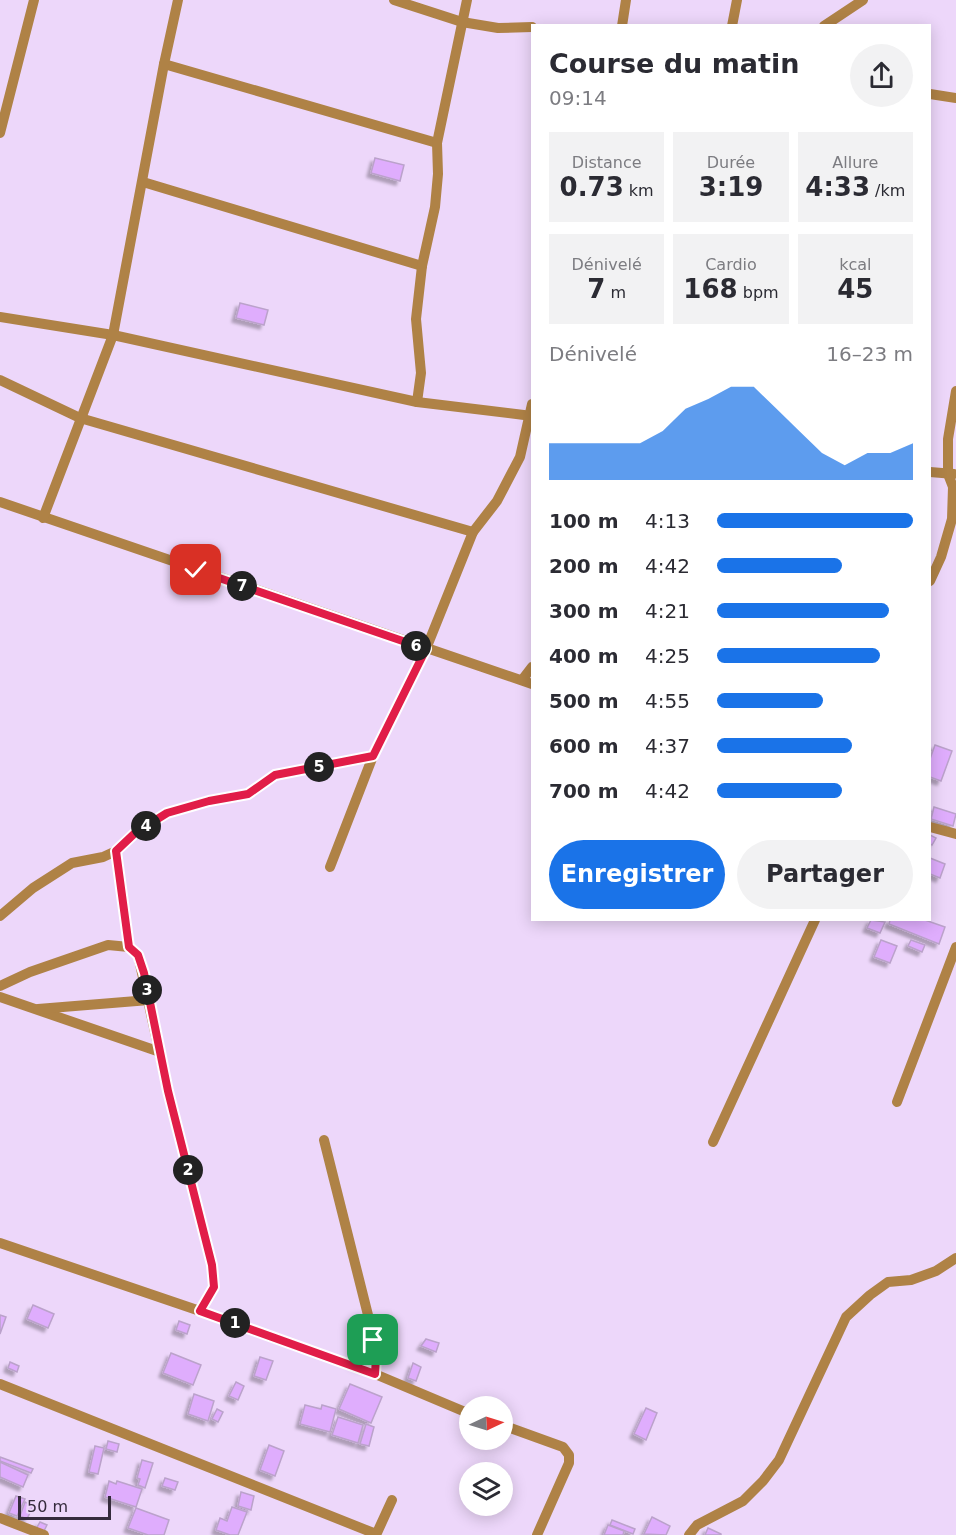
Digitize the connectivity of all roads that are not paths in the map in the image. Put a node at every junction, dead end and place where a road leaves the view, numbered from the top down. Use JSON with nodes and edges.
{"nodes":[{"id":1,"x":33,"y":0,"type":"edge"},
{"id":2,"x":178,"y":0,"type":"edge"},
{"id":3,"x":394,"y":0,"type":"edge"},
{"id":4,"x":467,"y":0,"type":"edge"},
{"id":5,"x":626,"y":0,"type":"edge"},
{"id":6,"x":737,"y":0,"type":"edge"},
{"id":7,"x":862,"y":0,"type":"edge"},
{"id":8,"x":462,"y":22,"type":"junction"},
{"id":9,"x":621,"y":24,"type":"edge"},
{"id":10,"x":732,"y":24,"type":"edge"},
{"id":11,"x":827,"y":24,"type":"edge"},
{"id":12,"x":531,"y":27,"type":"edge"},
{"id":13,"x":164,"y":64,"type":"junction"},
{"id":14,"x":931,"y":94,"type":"edge"},
{"id":15,"x":956,"y":98,"type":"edge"},
{"id":16,"x":0,"y":133,"type":"edge"},
{"id":17,"x":437,"y":143,"type":"junction"},
{"id":18,"x":143,"y":182,"type":"junction"},
{"id":19,"x":422,"y":266,"type":"junction"},
{"id":20,"x":0,"y":317,"type":"edge"},
{"id":21,"x":114,"y":335,"type":"junction"},
{"id":22,"x":0,"y":380,"type":"edge"},
{"id":23,"x":956,"y":390,"type":"edge"},
{"id":24,"x":417,"y":402,"type":"junction"},
{"id":25,"x":531,"y":416,"type":"edge"},
{"id":26,"x":80,"y":418,"type":"junction"},
{"id":27,"x":931,"y":472,"type":"edge"},
{"id":28,"x":952,"y":474,"type":"edge"},
{"id":29,"x":0,"y":502,"type":"edge"},
{"id":30,"x":43,"y":518,"type":"junction"},
{"id":31,"x":473,"y":532,"type":"junction"},
{"id":32,"x":931,"y":579,"type":"edge"},
{"id":33,"x":426,"y":649,"type":"junction"},
{"id":34,"x":527,"y":682,"type":"edge"},
{"id":35,"x":373,"y":756,"type":"junction"},
{"id":36,"x":931,"y":826,"type":"edge"},
{"id":37,"x":956,"y":834,"type":"edge"},
{"id":38,"x":116,"y":851,"type":"junction"},
{"id":39,"x":330,"y":867,"type":"dead end"},
{"id":40,"x":0,"y":916,"type":"edge"},
{"id":41,"x":815,"y":921,"type":"edge"},
{"id":42,"x":129,"y":947,"type":"junction"},
{"id":43,"x":956,"y":947,"type":"edge"},
{"id":44,"x":0,"y":986,"type":"edge"},
{"id":45,"x":0,"y":997,"type":"edge"},
{"id":46,"x":149,"y":1000,"type":"junction"},
{"id":47,"x":35,"y":1009,"type":"junction"},
{"id":48,"x":160,"y":1052,"type":"junction"},
{"id":49,"x":897,"y":1102,"type":"dead end"},
{"id":50,"x":324,"y":1140,"type":"dead end"},
{"id":51,"x":713,"y":1142,"type":"dead end"},
{"id":52,"x":0,"y":1243,"type":"edge"},
{"id":53,"x":956,"y":1258,"type":"edge"},
{"id":54,"x":200,"y":1311,"type":"junction"},
{"id":55,"x":375,"y":1374,"type":"junction"},
{"id":56,"x":0,"y":1384,"type":"edge"},
{"id":57,"x":459,"y":1409,"type":"edge"},
{"id":58,"x":513,"y":1429,"type":"edge"},
{"id":59,"x":392,"y":1500,"type":"dead end"},
{"id":60,"x":0,"y":1518,"type":"edge"},
{"id":61,"x":376,"y":1534,"type":"edge"},
{"id":62,"x":44,"y":1535,"type":"edge"},
{"id":63,"x":537,"y":1535,"type":"edge"},
{"id":64,"x":689,"y":1535,"type":"edge"}],
"edges":[{"from":1,"to":16,"type":"street"},
{"from":2,"to":13,"type":"street"},
{"from":3,"to":8,"type":"street"},
{"from":4,"to":8,"type":"street"},
{"from":5,"to":9,"type":"street"},
{"from":6,"to":10,"type":"street"},
{"from":7,"to":11,"type":"street"},
{"from":8,"to":12,"type":"street"},
{"from":8,"to":17,"type":"street"},
{"from":13,"to":17,"type":"street"},
{"from":13,"to":18,"type":"street"},
{"from":14,"to":15,"type":"street"},
{"from":17,"to":19,"type":"street"},
{"from":18,"to":19,"type":"street"},
{"from":18,"to":21,"type":"street"},
{"from":19,"to":24,"type":"street"},
{"from":20,"to":21,"type":"street"},
{"from":21,"to":24,"type":"street"},
{"from":21,"to":26,"type":"street"},
{"from":22,"to":26,"type":"street"},
{"from":23,"to":28,"type":"street"},
{"from":24,"to":25,"type":"street"},
{"from":25,"to":31,"type":"street"},
{"from":26,"to":30,"type":"street"},
{"from":26,"to":31,"type":"street"},
{"from":27,"to":28,"type":"street"},
{"from":28,"to":32,"type":"street"},
{"from":29,"to":30,"type":"street"},
{"from":30,"to":33,"type":"street"},
{"from":31,"to":33,"type":"street"},
{"from":33,"to":34,"type":"street"},
{"from":33,"to":35,"type":"street"},
{"from":35,"to":38,"type":"street"},
{"from":35,"to":39,"type":"street"},
{"from":36,"to":37,"type":"street"},
{"from":38,"to":40,"type":"street"},
{"from":38,"to":42,"type":"street"},
{"from":41,"to":51,"type":"street"},
{"from":42,"to":44,"type":"street"},
{"from":42,"to":46,"type":"street"},
{"from":43,"to":49,"type":"street"},
{"from":45,"to":47,"type":"street"},
{"from":46,"to":47,"type":"street"},
{"from":46,"to":48,"type":"street"},
{"from":47,"to":48,"type":"street"},
{"from":48,"to":54,"type":"street"},
{"from":50,"to":55,"type":"street"},
{"from":52,"to":54,"type":"street"},
{"from":53,"to":64,"type":"street"},
{"from":54,"to":55,"type":"street"},
{"from":55,"to":57,"type":"street"},
{"from":56,"to":61,"type":"street"},
{"from":58,"to":63,"type":"street"},
{"from":59,"to":61,"type":"street"},
{"from":60,"to":62,"type":"street"}]}
